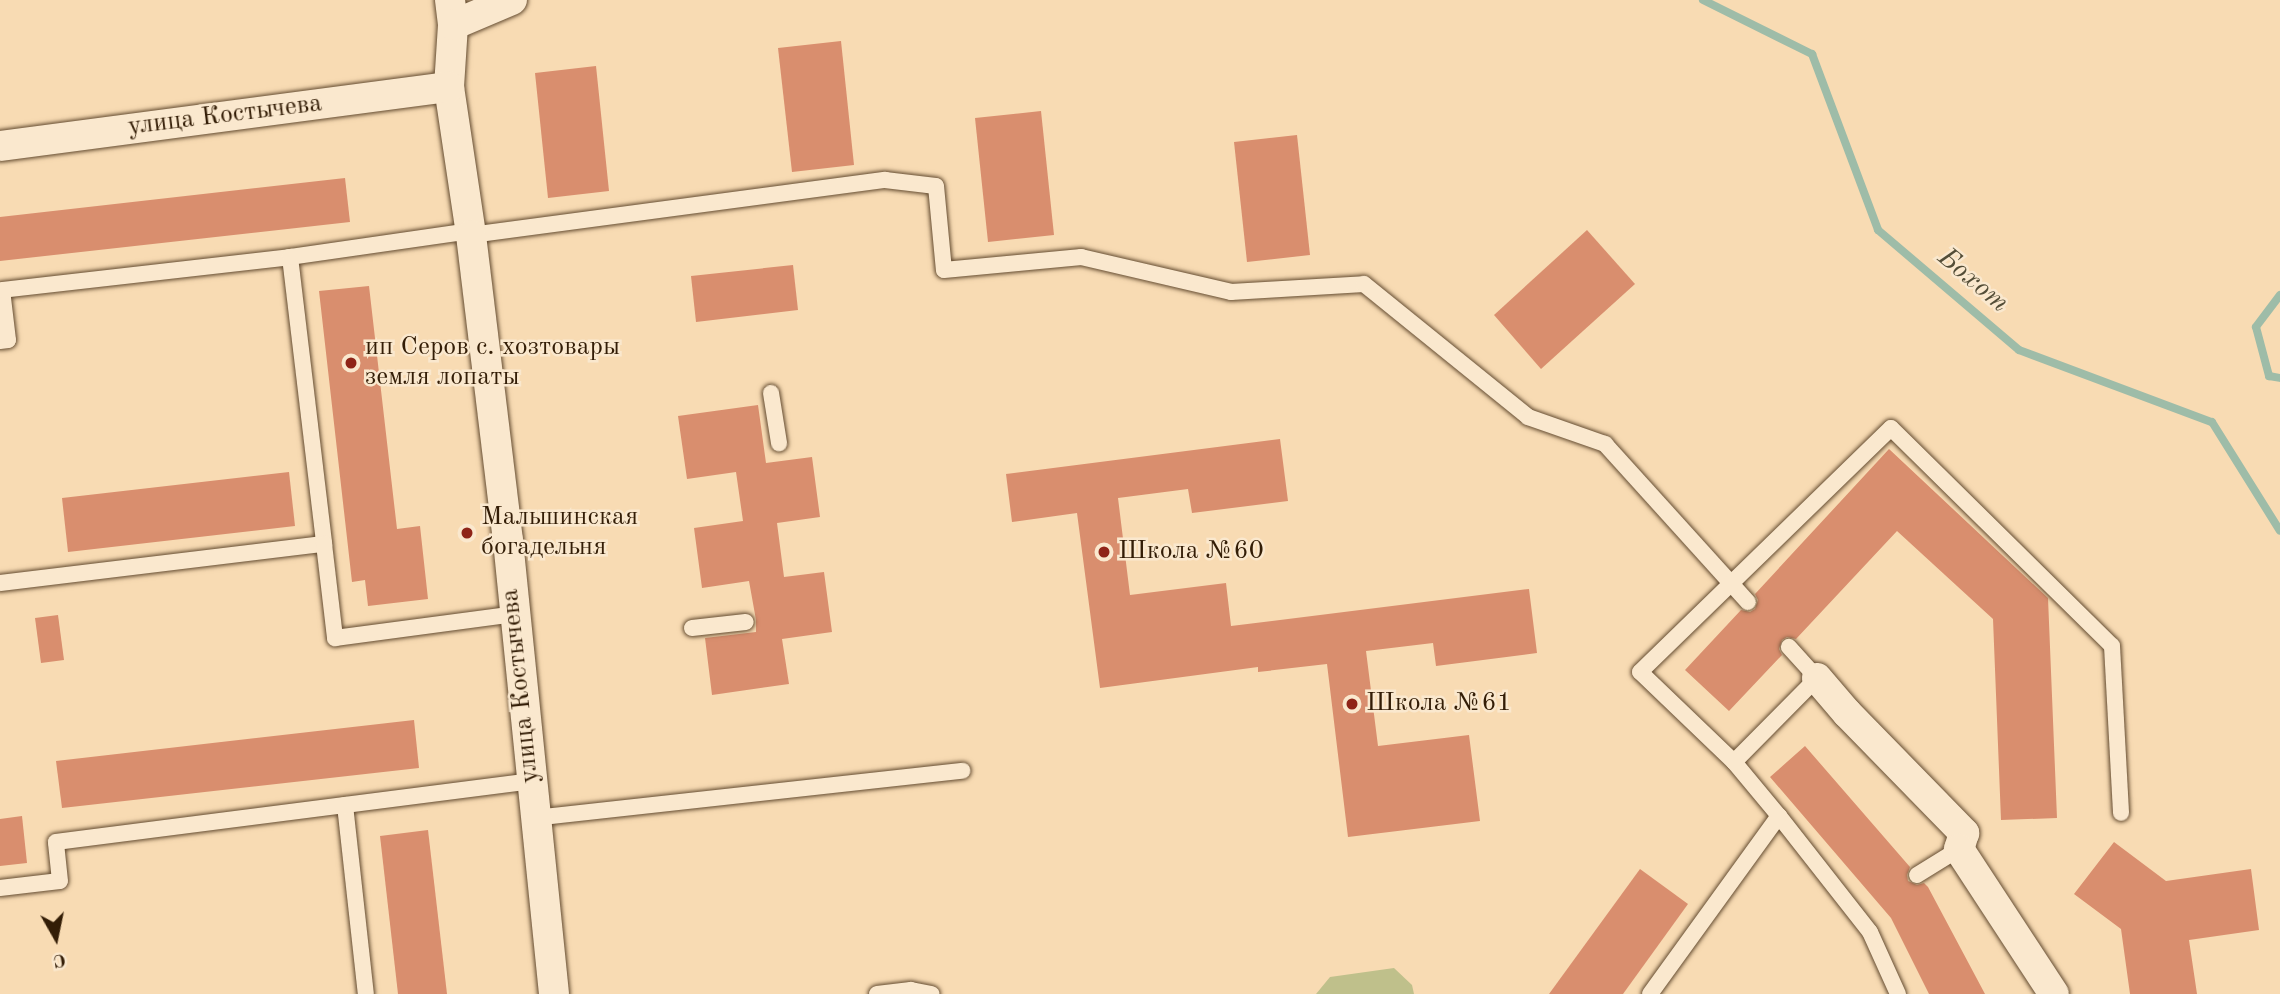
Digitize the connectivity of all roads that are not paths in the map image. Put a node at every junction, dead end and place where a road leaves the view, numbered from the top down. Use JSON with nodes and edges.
{"nodes":[{"id":1,"x":512,"y":0,"type":"edge"},
{"id":2,"x":451,"y":12,"type":"edge"},
{"id":3,"x":449,"y":87,"type":"junction"},
{"id":4,"x":0,"y":146,"type":"edge"},
{"id":5,"x":471,"y":233,"type":"junction"},
{"id":6,"x":290,"y":257,"type":"junction"},
{"id":7,"x":0,"y":341,"type":"edge"},
{"id":8,"x":771,"y":393,"type":"dead end"},
{"id":9,"x":779,"y":443,"type":"dead end"},
{"id":10,"x":324,"y":544,"type":"junction"},
{"id":11,"x":0,"y":583,"type":"edge"},
{"id":12,"x":1730,"y":584,"type":"junction"},
{"id":13,"x":1748,"y":602,"type":"dead end"},
{"id":14,"x":514,"y":614,"type":"junction"},
{"id":15,"x":746,"y":622,"type":"dead end"},
{"id":16,"x":692,"y":628,"type":"dead end"},
{"id":17,"x":1789,"y":647,"type":"dead end"},
{"id":18,"x":1817,"y":678,"type":"junction"},
{"id":19,"x":1734,"y":762,"type":"junction"},
{"id":20,"x":962,"y":771,"type":"dead end"},
{"id":21,"x":530,"y":781,"type":"junction"},
{"id":22,"x":345,"y":805,"type":"junction"},
{"id":23,"x":2122,"y":813,"type":"dead end"},
{"id":24,"x":1779,"y":816,"type":"junction"},
{"id":25,"x":534,"y":818,"type":"junction"},
{"id":26,"x":1959,"y":849,"type":"junction"},
{"id":27,"x":1917,"y":875,"type":"dead end"},
{"id":28,"x":0,"y":888,"type":"edge"},
{"id":29,"x":366,"y":994,"type":"edge"},
{"id":30,"x":554,"y":994,"type":"edge"},
{"id":31,"x":877,"y":994,"type":"edge"},
{"id":32,"x":932,"y":994,"type":"edge"},
{"id":33,"x":1650,"y":994,"type":"edge"},
{"id":34,"x":1898,"y":994,"type":"edge"},
{"id":35,"x":2054,"y":994,"type":"edge"}],
"edges":[{"from":1,"to":2,"type":"street"},
{"from":2,"to":3,"type":"street","name":"улица Костычева"},
{"from":3,"to":4,"type":"street","name":"улица Костычева"},
{"from":3,"to":5,"type":"street","name":"улица Костычева"},
{"from":5,"to":6,"type":"lane"},
{"from":5,"to":12,"type":"lane"},
{"from":5,"to":14,"type":"street","name":"улица Костычева"},
{"from":6,"to":7,"type":"lane"},
{"from":6,"to":10,"type":"lane"},
{"from":8,"to":9,"type":"lane"},
{"from":10,"to":11,"type":"lane"},
{"from":10,"to":14,"type":"lane"},
{"from":12,"to":13,"type":"lane"},
{"from":12,"to":19,"type":"lane"},
{"from":12,"to":23,"type":"lane"},
{"from":14,"to":21,"type":"street","name":"улица Костычева"},
{"from":15,"to":16,"type":"lane"},
{"from":17,"to":18,"type":"lane"},
{"from":18,"to":19,"type":"lane"},
{"from":18,"to":26,"type":"street"},
{"from":19,"to":24,"type":"lane"},
{"from":20,"to":25,"type":"lane"},
{"from":21,"to":22,"type":"lane"},
{"from":21,"to":25,"type":"street","name":"улица Костычева"},
{"from":22,"to":28,"type":"lane"},
{"from":22,"to":29,"type":"lane"},
{"from":24,"to":33,"type":"lane"},
{"from":24,"to":34,"type":"lane"},
{"from":25,"to":30,"type":"street","name":"улица Костычева"},
{"from":26,"to":27,"type":"lane"},
{"from":26,"to":35,"type":"street"},
{"from":31,"to":32,"type":"lane"}]}
